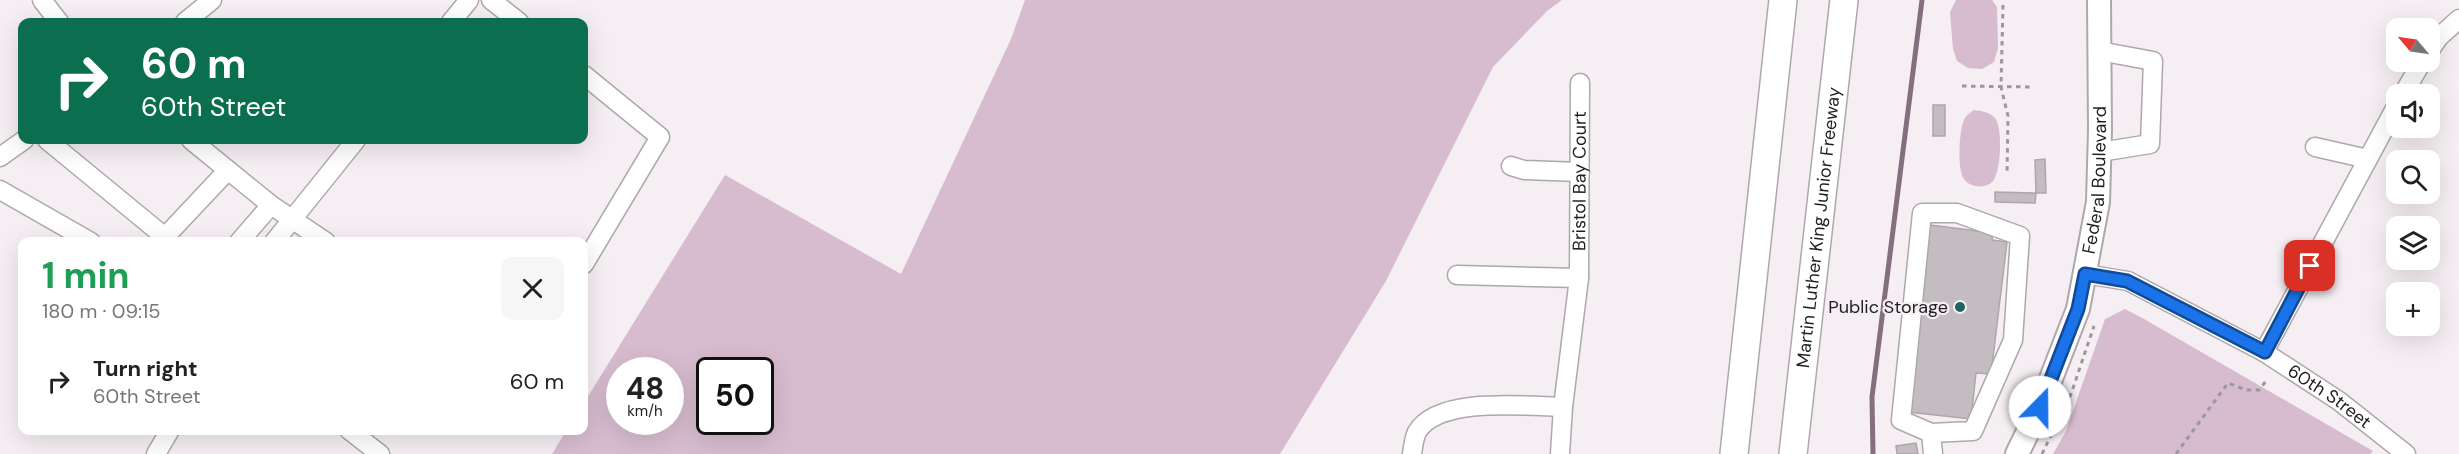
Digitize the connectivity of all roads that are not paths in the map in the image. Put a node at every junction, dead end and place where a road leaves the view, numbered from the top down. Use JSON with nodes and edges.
{"nodes":[{"id":1,"x":42,"y":0,"type":"edge"},
{"id":2,"x":212,"y":0,"type":"edge"},
{"id":3,"x":469,"y":0,"type":"edge"},
{"id":4,"x":491,"y":0,"type":"edge"},
{"id":5,"x":1783,"y":0,"type":"edge"},
{"id":6,"x":1844,"y":0,"type":"edge"},
{"id":7,"x":2099,"y":0,"type":"edge"},
{"id":8,"x":56,"y":18,"type":"edge"},
{"id":9,"x":190,"y":18,"type":"edge"},
{"id":10,"x":454,"y":18,"type":"edge"},
{"id":11,"x":514,"y":18,"type":"edge"},
{"id":12,"x":2459,"y":19,"type":"edge"},
{"id":13,"x":2440,"y":36,"type":"edge"},
{"id":14,"x":2099,"y":51,"type":"junction"},
{"id":15,"x":588,"y":78,"type":"edge"},
{"id":16,"x":1580,"y":83,"type":"dead end"},
{"id":17,"x":2386,"y":125,"type":"edge"},
{"id":18,"x":18,"y":144,"type":"edge"},
{"id":19,"x":52,"y":144,"type":"edge"},
{"id":20,"x":196,"y":144,"type":"edge"},
{"id":21,"x":353,"y":144,"type":"edge"},
{"id":22,"x":2315,"y":147,"type":"dead end"},
{"id":23,"x":2100,"y":152,"type":"junction"},
{"id":24,"x":0,"y":157,"type":"edge"},
{"id":25,"x":2368,"y":159,"type":"junction"},
{"id":26,"x":1511,"y":166,"type":"dead end"},
{"id":27,"x":228,"y":170,"type":"junction"},
{"id":28,"x":1580,"y":172,"type":"junction"},
{"id":29,"x":0,"y":190,"type":"edge"},
{"id":30,"x":271,"y":205,"type":"junction"},
{"id":31,"x":292,"y":219,"type":"junction"},
{"id":32,"x":83,"y":237,"type":"edge"},
{"id":33,"x":164,"y":237,"type":"edge"},
{"id":34,"x":168,"y":237,"type":"edge"},
{"id":35,"x":243,"y":237,"type":"edge"},
{"id":36,"x":278,"y":237,"type":"edge"},
{"id":37,"x":319,"y":237,"type":"edge"},
{"id":38,"x":588,"y":257,"type":"edge"},
{"id":39,"x":2085,"y":274,"type":"junction"},
{"id":40,"x":1457,"y":275,"type":"dead end"},
{"id":41,"x":1579,"y":279,"type":"junction"},
{"id":42,"x":2265,"y":352,"type":"junction"},
{"id":43,"x":1563,"y":407,"type":"junction"},
{"id":44,"x":1931,"y":433,"type":"junction"},
{"id":45,"x":167,"y":435,"type":"edge"},
{"id":46,"x":356,"y":435,"type":"edge"},
{"id":47,"x":156,"y":454,"type":"edge"},
{"id":48,"x":381,"y":454,"type":"edge"},
{"id":49,"x":1412,"y":454,"type":"edge"},
{"id":50,"x":1560,"y":454,"type":"edge"},
{"id":51,"x":1734,"y":454,"type":"edge"},
{"id":52,"x":1794,"y":454,"type":"edge"},
{"id":53,"x":1933,"y":454,"type":"edge"},
{"id":54,"x":2017,"y":454,"type":"edge"},
{"id":55,"x":2406,"y":454,"type":"edge"}],
"edges":[{"from":1,"to":8,"type":"street"},
{"from":2,"to":9,"type":"street"},
{"from":3,"to":10,"type":"street"},
{"from":4,"to":11,"type":"street"},
{"from":5,"to":51,"type":"highway"},
{"from":6,"to":52,"type":"highway","name":"Martin Luther King Junior Freeway"},
{"from":7,"to":14,"type":"main road","name":"Federal Boulevard"},
{"from":12,"to":13,"type":"street"},
{"from":14,"to":23,"type":"main road","name":"Federal Boulevard"},
{"from":14,"to":23,"type":"street"},
{"from":15,"to":38,"type":"street"},
{"from":16,"to":28,"type":"street","name":"Bristol Bay Court"},
{"from":17,"to":25,"type":"street"},
{"from":18,"to":24,"type":"street"},
{"from":19,"to":33,"type":"street"},
{"from":20,"to":27,"type":"street"},
{"from":21,"to":31,"type":"street"},
{"from":22,"to":25,"type":"street"},
{"from":23,"to":39,"type":"main road","name":"Federal Boulevard"},
{"from":25,"to":42,"type":"street"},
{"from":26,"to":28,"type":"street"},
{"from":27,"to":30,"type":"street"},
{"from":27,"to":34,"type":"street"},
{"from":28,"to":41,"type":"street","name":"Bristol Bay Court"},
{"from":29,"to":32,"type":"street"},
{"from":30,"to":31,"type":"street"},
{"from":30,"to":35,"type":"street"},
{"from":31,"to":36,"type":"street"},
{"from":31,"to":37,"type":"street"},
{"from":39,"to":42,"type":"street","name":"60th Street"},
{"from":39,"to":54,"type":"main road","name":"Federal Boulevard"},
{"from":40,"to":41,"type":"street"},
{"from":41,"to":43,"type":"street","name":"Bristol Bay Court"},
{"from":42,"to":55,"type":"street","name":"60th Street"},
{"from":43,"to":49,"type":"street"},
{"from":43,"to":50,"type":"street","name":"Bristol Bay Court"},
{"from":44,"to":44,"type":"street"},
{"from":44,"to":53,"type":"street"},
{"from":45,"to":47,"type":"street"},
{"from":46,"to":48,"type":"street"}]}
